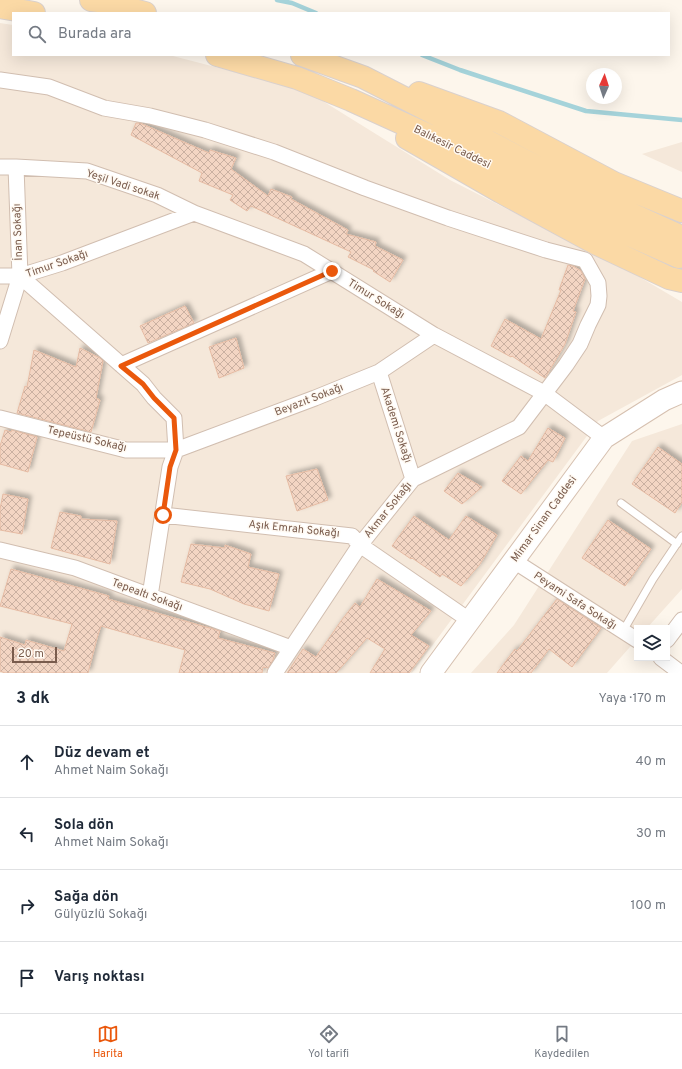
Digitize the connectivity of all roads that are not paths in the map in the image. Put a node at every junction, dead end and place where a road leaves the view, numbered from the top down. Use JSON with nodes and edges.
{"nodes":[{"id":1,"x":91,"y":0,"type":"edge"},
{"id":2,"x":0,"y":7,"type":"edge"},
{"id":3,"x":28,"y":12,"type":"edge"},
{"id":4,"x":141,"y":12,"type":"edge"},
{"id":5,"x":221,"y":56,"type":"edge"},
{"id":6,"x":305,"y":56,"type":"edge"},
{"id":7,"x":363,"y":77,"type":"junction"},
{"id":8,"x":0,"y":80,"type":"edge"},
{"id":9,"x":351,"y":100,"type":"junction"},
{"id":10,"x":0,"y":167,"type":"edge"},
{"id":11,"x":16,"y":167,"type":"junction"},
{"id":12,"x":682,"y":211,"type":"edge"},
{"id":13,"x":194,"y":213,"type":"junction"},
{"id":14,"x":681,"y":247,"type":"edge"},
{"id":15,"x":332,"y":271,"type":"junction"},
{"id":16,"x":0,"y":276,"type":"edge"},
{"id":17,"x":20,"y":276,"type":"junction"},
{"id":18,"x":678,"y":284,"type":"edge"},
{"id":19,"x":434,"y":335,"type":"junction"},
{"id":20,"x":0,"y":341,"type":"edge"},
{"id":21,"x":121,"y":366,"type":"junction"},
{"id":22,"x":379,"y":372,"type":"junction"},
{"id":23,"x":682,"y":392,"type":"edge"},
{"id":24,"x":544,"y":393,"type":"junction"},
{"id":25,"x":0,"y":418,"type":"edge"},
{"id":26,"x":604,"y":438,"type":"junction"},
{"id":27,"x":176,"y":450,"type":"junction"},
{"id":28,"x":413,"y":479,"type":"junction"},
{"id":29,"x":621,"y":503,"type":"dead end"},
{"id":30,"x":163,"y":515,"type":"junction"},
{"id":31,"x":682,"y":536,"type":"edge"},
{"id":32,"x":677,"y":544,"type":"junction"},
{"id":33,"x":360,"y":545,"type":"junction"},
{"id":34,"x":0,"y":550,"type":"edge"},
{"id":35,"x":514,"y":561,"type":"junction"},
{"id":36,"x":150,"y":596,"type":"junction"},
{"id":37,"x":469,"y":620,"type":"junction"},
{"id":38,"x":682,"y":620,"type":"edge"},
{"id":39,"x":623,"y":631,"type":"junction"},
{"id":40,"x":670,"y":636,"type":"edge"},
{"id":41,"x":634,"y":638,"type":"edge"},
{"id":42,"x":291,"y":648,"type":"junction"},
{"id":43,"x":665,"y":661,"type":"edge"},
{"id":44,"x":436,"y":671,"type":"edge"},
{"id":45,"x":275,"y":673,"type":"edge"},
{"id":46,"x":681,"y":673,"type":"edge"}],
"edges":[{"from":1,"to":4,"type":"main road"},
{"from":2,"to":3,"type":"main road"},
{"from":5,"to":9,"type":"main road","name":"Balıkesir Caddesi"},
{"from":6,"to":7,"type":"main road","name":"Balıkesir Caddesi"},
{"from":7,"to":12,"type":"main road"},
{"from":7,"to":14,"type":"main road","name":"Balıkesir Caddesi"},
{"from":8,"to":24,"type":"street","name":"Akmar Sokağı"},
{"from":9,"to":14,"type":"main road","name":"Balıkesir Caddesi"},
{"from":9,"to":18,"type":"main road"},
{"from":10,"to":11,"type":"street","name":"Yeşil Vadi sokak"},
{"from":11,"to":13,"type":"street","name":"Yeşil Vadi sokak"},
{"from":11,"to":17,"type":"street","name":"İnan Sokağı"},
{"from":13,"to":15,"type":"street","name":"Timur Sokağı"},
{"from":13,"to":17,"type":"street","name":"Timur Sokağı"},
{"from":15,"to":19,"type":"street","name":"Timur Sokağı"},
{"from":15,"to":21,"type":"street"},
{"from":16,"to":17,"type":"street","name":"Timur Sokağı"},
{"from":17,"to":20,"type":"street","name":"İnan Sokağı"},
{"from":17,"to":21,"type":"street"},
{"from":19,"to":22,"type":"street","name":"Beyazıt Sokağı"},
{"from":19,"to":24,"type":"street","name":"Timur Sokağı"},
{"from":21,"to":27,"type":"street"},
{"from":22,"to":27,"type":"street","name":"Beyazıt Sokağı"},
{"from":22,"to":28,"type":"street","name":"Akademi Sokağı"},
{"from":23,"to":26,"type":"main road","name":"Mimar Sinan Caddesi"},
{"from":24,"to":26,"type":"street","name":"Timur Sokağı"},
{"from":24,"to":28,"type":"street","name":"Akmar Sokağı"},
{"from":25,"to":27,"type":"street","name":"Tepeüstü Sokağı"},
{"from":26,"to":35,"type":"main road","name":"Mimar Sinan Caddesi"},
{"from":27,"to":30,"type":"street"},
{"from":28,"to":33,"type":"street","name":"Akmar Sokağı"},
{"from":29,"to":32,"type":"lane"},
{"from":30,"to":33,"type":"street","name":"Aşık Emrah Sokağı"},
{"from":30,"to":36,"type":"street"},
{"from":31,"to":32,"type":"lane"},
{"from":32,"to":39,"type":"lane"},
{"from":33,"to":37,"type":"street","name":"Aşık Emrah Sokağı"},
{"from":33,"to":42,"type":"street","name":"Akmar Sokağı"},
{"from":34,"to":36,"type":"street","name":"Tepealtı Sokağı"},
{"from":35,"to":37,"type":"main road","name":"Mimar Sinan Caddesi"},
{"from":35,"to":39,"type":"street","name":"Peyami Safa Sokağı"},
{"from":36,"to":42,"type":"street","name":"Tepealtı Sokağı"},
{"from":37,"to":44,"type":"main road","name":"Mimar Sinan Caddesi"},
{"from":38,"to":40,"type":"street"},
{"from":39,"to":41,"type":"street","name":"Peyami Safa Sokağı"},
{"from":42,"to":45,"type":"street","name":"Akmar Sokağı"},
{"from":43,"to":46,"type":"street"}]}
